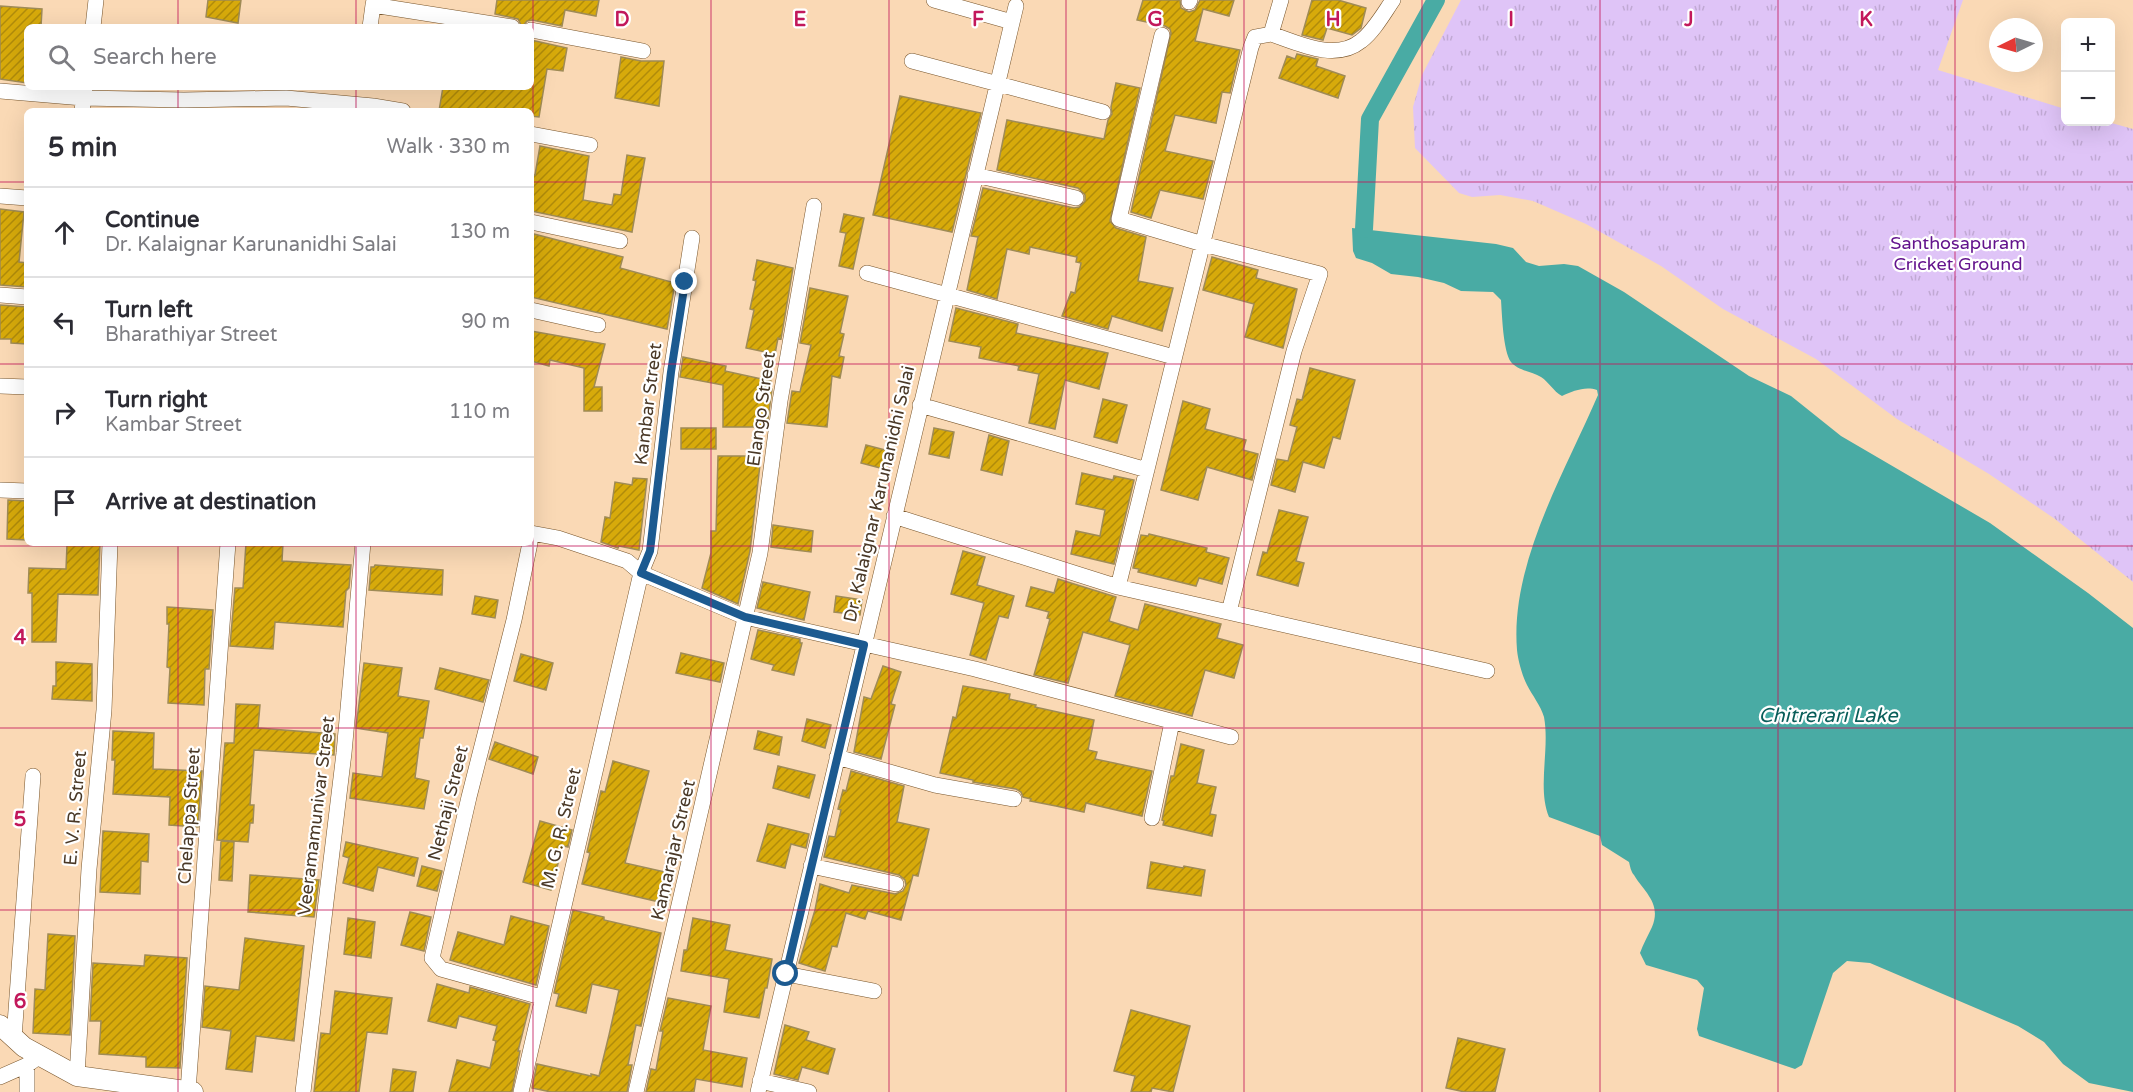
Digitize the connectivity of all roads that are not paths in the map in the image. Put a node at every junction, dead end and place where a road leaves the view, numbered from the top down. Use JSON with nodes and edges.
{"nodes":[{"id":1,"x":88,"y":0,"type":"edge"},
{"id":2,"x":96,"y":0,"type":"edge"},
{"id":3,"x":934,"y":0,"type":"edge"},
{"id":4,"x":1281,"y":0,"type":"edge"},
{"id":5,"x":1393,"y":0,"type":"edge"},
{"id":6,"x":373,"y":2,"type":"edge"},
{"id":7,"x":1016,"y":6,"type":"dead end"},
{"id":8,"x":1012,"y":22,"type":"junction"},
{"id":9,"x":93,"y":24,"type":"edge"},
{"id":10,"x":370,"y":24,"type":"edge"},
{"id":11,"x":495,"y":24,"type":"edge"},
{"id":12,"x":534,"y":31,"type":"edge"},
{"id":13,"x":1271,"y":34,"type":"junction"},
{"id":14,"x":1162,"y":35,"type":"dead end"},
{"id":15,"x":643,"y":51,"type":"dead end"},
{"id":16,"x":912,"y":62,"type":"dead end"},
{"id":17,"x":996,"y":84,"type":"junction"},
{"id":18,"x":0,"y":91,"type":"edge"},
{"id":19,"x":83,"y":99,"type":"edge"},
{"id":20,"x":286,"y":105,"type":"edge"},
{"id":21,"x":184,"y":106,"type":"edge"},
{"id":22,"x":388,"y":108,"type":"edge"},
{"id":23,"x":1103,"y":112,"type":"dead end"},
{"id":24,"x":534,"y":135,"type":"edge"},
{"id":25,"x":590,"y":145,"type":"dead end"},
{"id":26,"x":975,"y":175,"type":"junction"},
{"id":27,"x":0,"y":196,"type":"edge"},
{"id":28,"x":24,"y":198,"type":"edge"},
{"id":29,"x":1076,"y":198,"type":"dead end"},
{"id":30,"x":814,"y":206,"type":"dead end"},
{"id":31,"x":534,"y":223,"type":"edge"},
{"id":32,"x":692,"y":238,"type":"dead end"},
{"id":33,"x":620,"y":241,"type":"dead end"},
{"id":34,"x":1203,"y":244,"type":"junction"},
{"id":35,"x":867,"y":273,"type":"dead end"},
{"id":36,"x":947,"y":294,"type":"junction"},
{"id":37,"x":0,"y":295,"type":"edge"},
{"id":38,"x":24,"y":297,"type":"edge"},
{"id":39,"x":534,"y":311,"type":"edge"},
{"id":40,"x":598,"y":325,"type":"dead end"},
{"id":41,"x":1174,"y":357,"type":"junction"},
{"id":42,"x":0,"y":386,"type":"edge"},
{"id":43,"x":24,"y":387,"type":"edge"},
{"id":44,"x":920,"y":405,"type":"junction"},
{"id":45,"x":1146,"y":470,"type":"junction"},
{"id":46,"x":0,"y":490,"type":"edge"},
{"id":47,"x":24,"y":491,"type":"edge"},
{"id":48,"x":894,"y":516,"type":"junction"},
{"id":49,"x":534,"y":537,"type":"edge"},
{"id":50,"x":110,"y":546,"type":"edge"},
{"id":51,"x":228,"y":546,"type":"edge"},
{"id":52,"x":363,"y":546,"type":"edge"},
{"id":53,"x":529,"y":546,"type":"edge"},
{"id":54,"x":641,"y":573,"type":"junction"},
{"id":55,"x":1118,"y":586,"type":"junction"},
{"id":56,"x":1229,"y":612,"type":"junction"},
{"id":57,"x":745,"y":617,"type":"junction"},
{"id":58,"x":864,"y":645,"type":"junction"},
{"id":59,"x":1487,"y":671,"type":"dead end"},
{"id":60,"x":1172,"y":722,"type":"junction"},
{"id":61,"x":1231,"y":737,"type":"dead end"},
{"id":62,"x":837,"y":757,"type":"junction"},
{"id":63,"x":33,"y":776,"type":"dead end"},
{"id":64,"x":1014,"y":799,"type":"dead end"},
{"id":65,"x":1152,"y":818,"type":"dead end"},
{"id":66,"x":811,"y":866,"type":"junction"},
{"id":67,"x":896,"y":884,"type":"dead end"},
{"id":68,"x":786,"y":974,"type":"junction"},
{"id":69,"x":874,"y":991,"type":"dead end"},
{"id":70,"x":541,"y":997,"type":"junction"},
{"id":71,"x":0,"y":1025,"type":"edge"},
{"id":72,"x":14,"y":1038,"type":"junction"},
{"id":73,"x":33,"y":1061,"type":"junction"},
{"id":74,"x":77,"y":1076,"type":"junction"},
{"id":75,"x":0,"y":1077,"type":"edge"},
{"id":76,"x":759,"y":1086,"type":"edge"},
{"id":77,"x":27,"y":1092,"type":"edge"},
{"id":78,"x":191,"y":1092,"type":"edge"},
{"id":79,"x":303,"y":1092,"type":"edge"},
{"id":80,"x":521,"y":1092,"type":"edge"},
{"id":81,"x":636,"y":1092,"type":"edge"},
{"id":82,"x":809,"y":1092,"type":"edge"}],
"edges":[{"from":1,"to":2,"type":"street"},
{"from":2,"to":9,"type":"street"},
{"from":3,"to":8,"type":"street"},
{"from":4,"to":13,"type":"street"},
{"from":5,"to":13,"type":"street"},
{"from":6,"to":10,"type":"street"},
{"from":6,"to":11,"type":"street"},
{"from":7,"to":8,"type":"street","name":"Dr. Kalaignar Karunanidhi Salai"},
{"from":8,"to":17,"type":"street","name":"Dr. Kalaignar Karunanidhi Salai"},
{"from":12,"to":15,"type":"street"},
{"from":13,"to":34,"type":"street"},
{"from":14,"to":34,"type":"street"},
{"from":16,"to":17,"type":"street"},
{"from":17,"to":23,"type":"street"},
{"from":17,"to":26,"type":"street","name":"Dr. Kalaignar Karunanidhi Salai"},
{"from":18,"to":19,"type":"street"},
{"from":19,"to":21,"type":"street"},
{"from":20,"to":21,"type":"street"},
{"from":20,"to":22,"type":"street"},
{"from":24,"to":25,"type":"street"},
{"from":26,"to":29,"type":"street"},
{"from":26,"to":36,"type":"street","name":"Dr. Kalaignar Karunanidhi Salai"},
{"from":27,"to":28,"type":"street"},
{"from":30,"to":57,"type":"street","name":"Elango Street"},
{"from":31,"to":33,"type":"street"},
{"from":32,"to":54,"type":"street","name":"Kambar Street"},
{"from":34,"to":41,"type":"street"},
{"from":34,"to":56,"type":"street"},
{"from":35,"to":36,"type":"street"},
{"from":36,"to":41,"type":"street"},
{"from":36,"to":44,"type":"street","name":"Dr. Kalaignar Karunanidhi Salai"},
{"from":37,"to":38,"type":"street"},
{"from":39,"to":40,"type":"street"},
{"from":41,"to":45,"type":"street"},
{"from":42,"to":43,"type":"street"},
{"from":44,"to":45,"type":"street"},
{"from":44,"to":48,"type":"street","name":"Dr. Kalaignar Karunanidhi Salai"},
{"from":45,"to":55,"type":"street"},
{"from":46,"to":47,"type":"street"},
{"from":48,"to":55,"type":"street"},
{"from":48,"to":58,"type":"street","name":"Dr. Kalaignar Karunanidhi Salai"},
{"from":49,"to":54,"type":"street"},
{"from":50,"to":74,"type":"street","name":"E. V. R. Street"},
{"from":51,"to":78,"type":"street","name":"Chelappa Street"},
{"from":52,"to":79,"type":"street","name":"Veeramamunivar Street"},
{"from":53,"to":70,"type":"street","name":"Nethaji Street"},
{"from":54,"to":57,"type":"street"},
{"from":54,"to":70,"type":"street","name":"M. G. R. Street"},
{"from":55,"to":56,"type":"street"},
{"from":56,"to":59,"type":"street"},
{"from":57,"to":58,"type":"street"},
{"from":57,"to":81,"type":"street","name":"Kamarajar Street"},
{"from":58,"to":60,"type":"street"},
{"from":58,"to":62,"type":"street","name":"Dr. Kalaignar Karunanidhi Salai"},
{"from":60,"to":61,"type":"street"},
{"from":60,"to":65,"type":"street"},
{"from":62,"to":64,"type":"street"},
{"from":62,"to":66,"type":"street","name":"Dr. Kalaignar Karunanidhi Salai"},
{"from":63,"to":72,"type":"street"},
{"from":66,"to":67,"type":"street"},
{"from":66,"to":68,"type":"street","name":"Dr. Kalaignar Karunanidhi Salai"},
{"from":68,"to":69,"type":"street"},
{"from":68,"to":76,"type":"street","name":"Dr. Kalaignar Karunanidhi Salai"},
{"from":70,"to":80,"type":"street","name":"M. G. R. Street"},
{"from":71,"to":72,"type":"street"},
{"from":72,"to":73,"type":"street"},
{"from":73,"to":74,"type":"street"},
{"from":73,"to":75,"type":"street"},
{"from":73,"to":77,"type":"street"},
{"from":74,"to":78,"type":"street"},
{"from":76,"to":82,"type":"street"}]}
